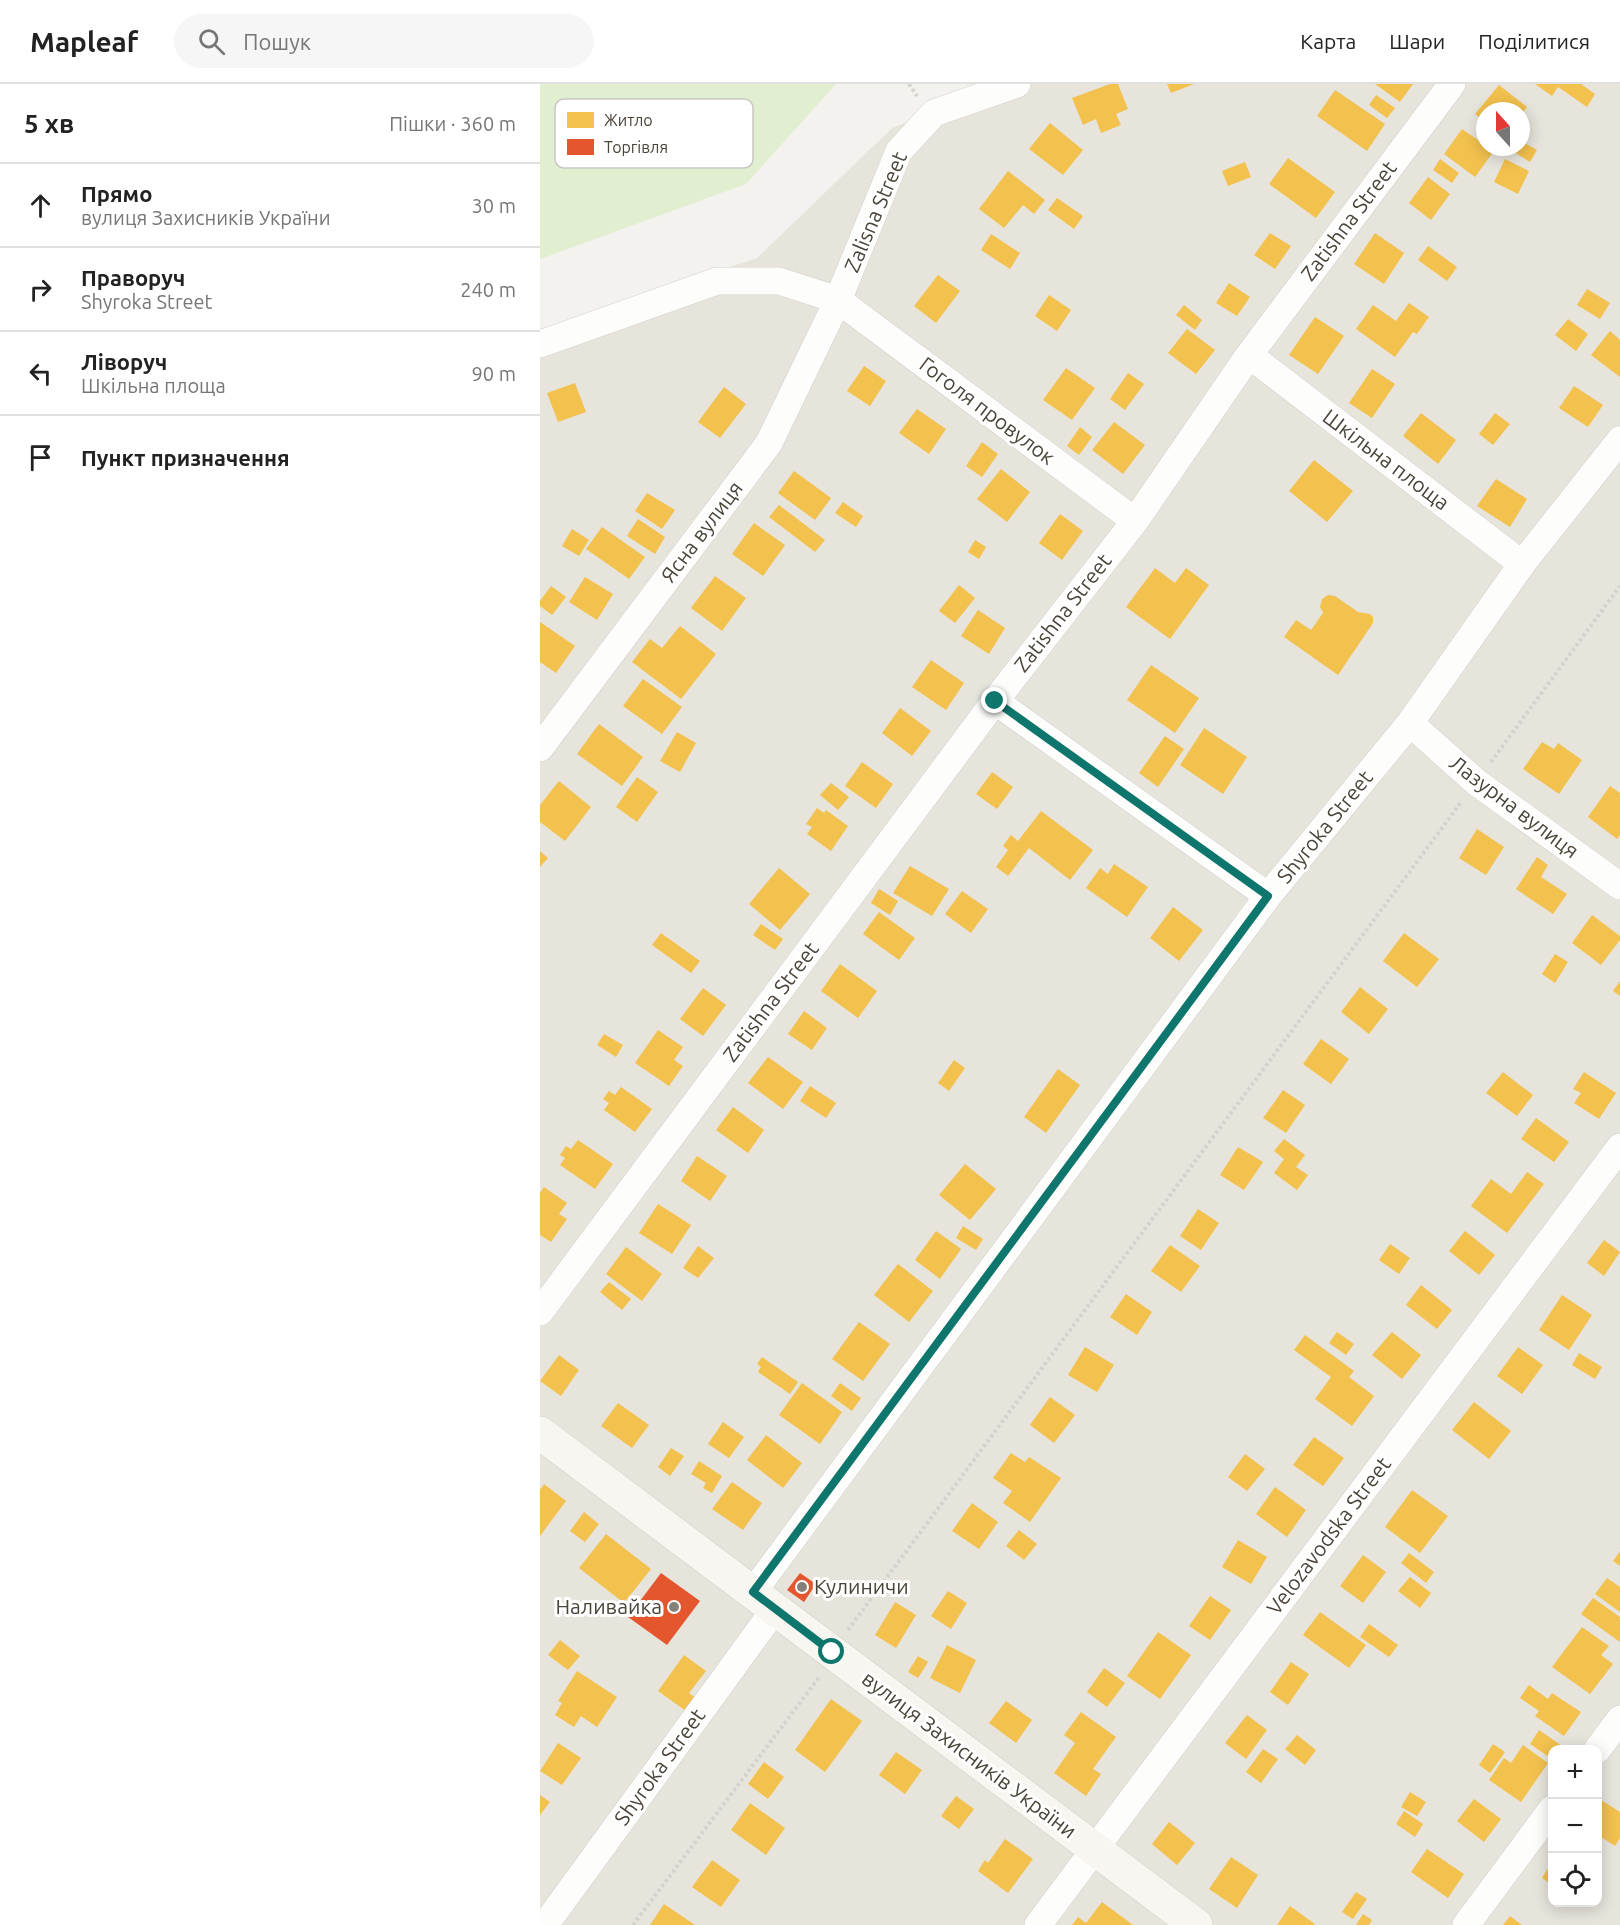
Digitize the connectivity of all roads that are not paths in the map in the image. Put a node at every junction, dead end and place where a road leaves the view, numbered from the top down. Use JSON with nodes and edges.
{"nodes":[{"id":1,"x":1017,"y":84,"type":"edge"},
{"id":2,"x":1452,"y":84,"type":"edge"},
{"id":3,"x":838,"y":300,"type":"junction"},
{"id":4,"x":540,"y":344,"type":"edge"},
{"id":5,"x":1249,"y":355,"type":"junction"},
{"id":6,"x":1620,"y":440,"type":"edge"},
{"id":7,"x":1135,"y":521,"type":"junction"},
{"id":8,"x":1522,"y":564,"type":"junction"},
{"id":9,"x":995,"y":701,"type":"junction"},
{"id":10,"x":1410,"y":723,"type":"junction"},
{"id":11,"x":540,"y":748,"type":"edge"},
{"id":12,"x":1620,"y":886,"type":"edge"},
{"id":13,"x":1268,"y":896,"type":"junction"},
{"id":14,"x":1620,"y":1147,"type":"edge"},
{"id":15,"x":540,"y":1312,"type":"edge"},
{"id":16,"x":540,"y":1433,"type":"edge"},
{"id":17,"x":764,"y":1601,"type":"junction"},
{"id":18,"x":1620,"y":1719,"type":"edge"},
{"id":19,"x":1600,"y":1745,"type":"edge"},
{"id":20,"x":1548,"y":1814,"type":"edge"},
{"id":21,"x":1095,"y":1849,"type":"junction"},
{"id":22,"x":544,"y":1925,"type":"edge"},
{"id":23,"x":1038,"y":1925,"type":"edge"},
{"id":24,"x":1196,"y":1925,"type":"edge"},
{"id":25,"x":1466,"y":1925,"type":"edge"}],
"edges":[{"from":1,"to":3,"type":"street","name":"Zalisna Street"},
{"from":2,"to":5,"type":"street","name":"Zatishna Street"},
{"from":3,"to":4,"type":"street","name":"Гоголя провулок"},
{"from":3,"to":7,"type":"street","name":"Гоголя провулок"},
{"from":3,"to":11,"type":"street","name":"Ясна вулиця"},
{"from":5,"to":7,"type":"street","name":"Zatishna Street"},
{"from":5,"to":8,"type":"street","name":"Шкільна площа"},
{"from":6,"to":8,"type":"street","name":"Shyroka Street"},
{"from":7,"to":9,"type":"street","name":"Zatishna Street"},
{"from":8,"to":10,"type":"street","name":"Shyroka Street"},
{"from":9,"to":13,"type":"street"},
{"from":9,"to":15,"type":"street","name":"Zatishna Street"},
{"from":10,"to":12,"type":"street","name":"Лазурна вулиця"},
{"from":10,"to":13,"type":"street","name":"Shyroka Street"},
{"from":13,"to":17,"type":"street","name":"Shyroka Street"},
{"from":14,"to":21,"type":"street","name":"Velozavodska Street"},
{"from":16,"to":17,"type":"street","name":"вулиця Захисників України"},
{"from":17,"to":21,"type":"street","name":"вулиця Захисників України"},
{"from":17,"to":22,"type":"street","name":"Shyroka Street"},
{"from":18,"to":19,"type":"street"},
{"from":20,"to":25,"type":"street"},
{"from":21,"to":23,"type":"street","name":"Velozavodska Street"},
{"from":21,"to":24,"type":"street","name":"вулиця Захисників України"}]}
